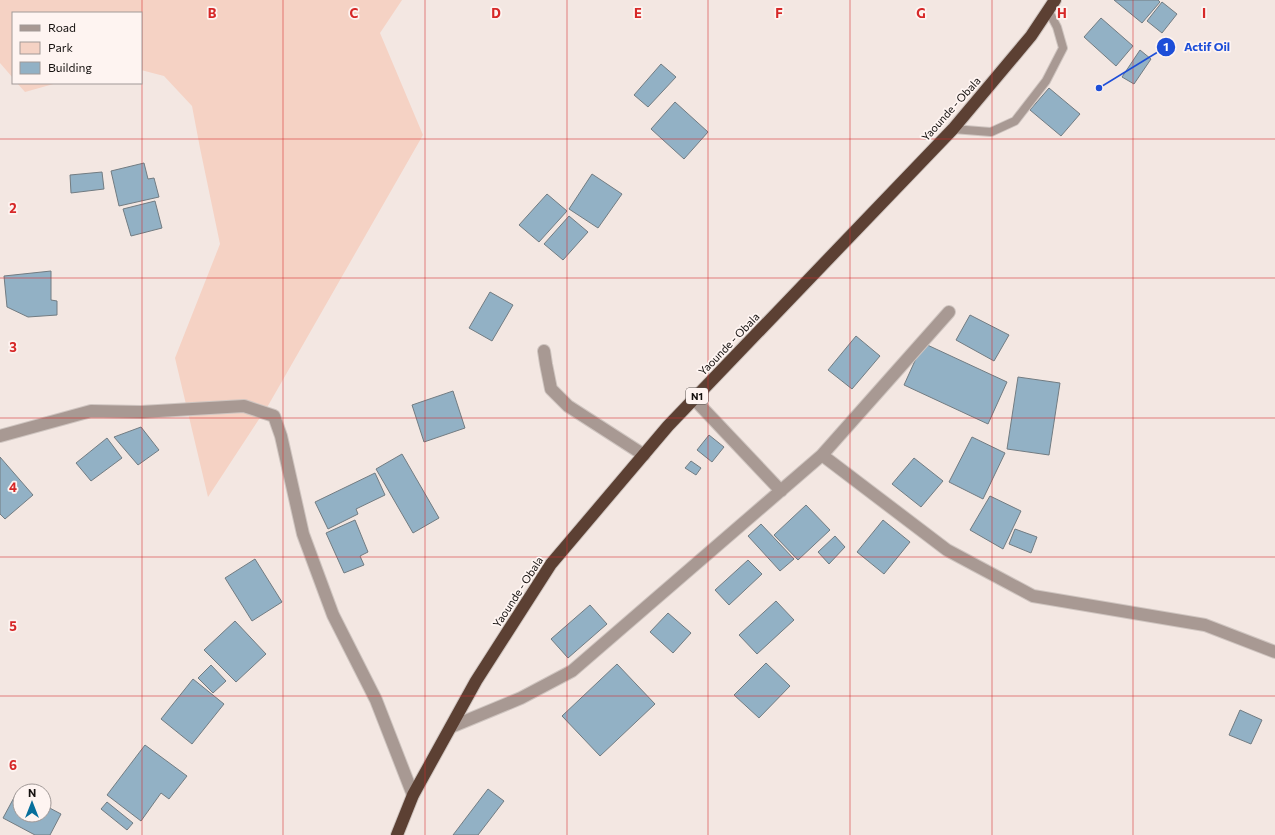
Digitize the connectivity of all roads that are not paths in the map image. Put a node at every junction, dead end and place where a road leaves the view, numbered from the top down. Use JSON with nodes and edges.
{"nodes":[{"id":1,"x":1051,"y":5,"type":"edge"},
{"id":2,"x":953,"y":129,"type":"junction"},
{"id":3,"x":949,"y":312,"type":"dead end"},
{"id":4,"x":544,"y":351,"type":"dead end"},
{"id":5,"x":694,"y":399,"type":"junction"},
{"id":6,"x":0,"y":436,"type":"edge"},
{"id":7,"x":644,"y":455,"type":"junction"},
{"id":8,"x":822,"y":455,"type":"junction"},
{"id":9,"x":781,"y":491,"type":"junction"},
{"id":10,"x":1275,"y":652,"type":"edge"},
{"id":11,"x":451,"y":728,"type":"junction"},
{"id":12,"x":414,"y":795,"type":"junction"},
{"id":13,"x":397,"y":835,"type":"edge"}],
"edges":[{"from":1,"to":2,"type":"highway","name":"Yaounde - Obala","number":"N1"},
{"from":1,"to":2,"type":"lane"},
{"from":2,"to":5,"type":"highway","name":"Yaounde - Obala","number":"N1"},
{"from":3,"to":8,"type":"street"},
{"from":4,"to":7,"type":"street"},
{"from":5,"to":7,"type":"highway","name":"Yaounde - Obala","number":"N1"},
{"from":5,"to":9,"type":"street"},
{"from":6,"to":12,"type":"street"},
{"from":7,"to":11,"type":"highway","name":"Yaounde - Obala","number":"N1"},
{"from":8,"to":9,"type":"street"},
{"from":8,"to":10,"type":"street"},
{"from":9,"to":11,"type":"street"},
{"from":11,"to":12,"type":"highway","name":"Yaounde - Obala","number":"N1"},
{"from":12,"to":13,"type":"highway","name":"Yaounde - Obala","number":"N1"}]}
